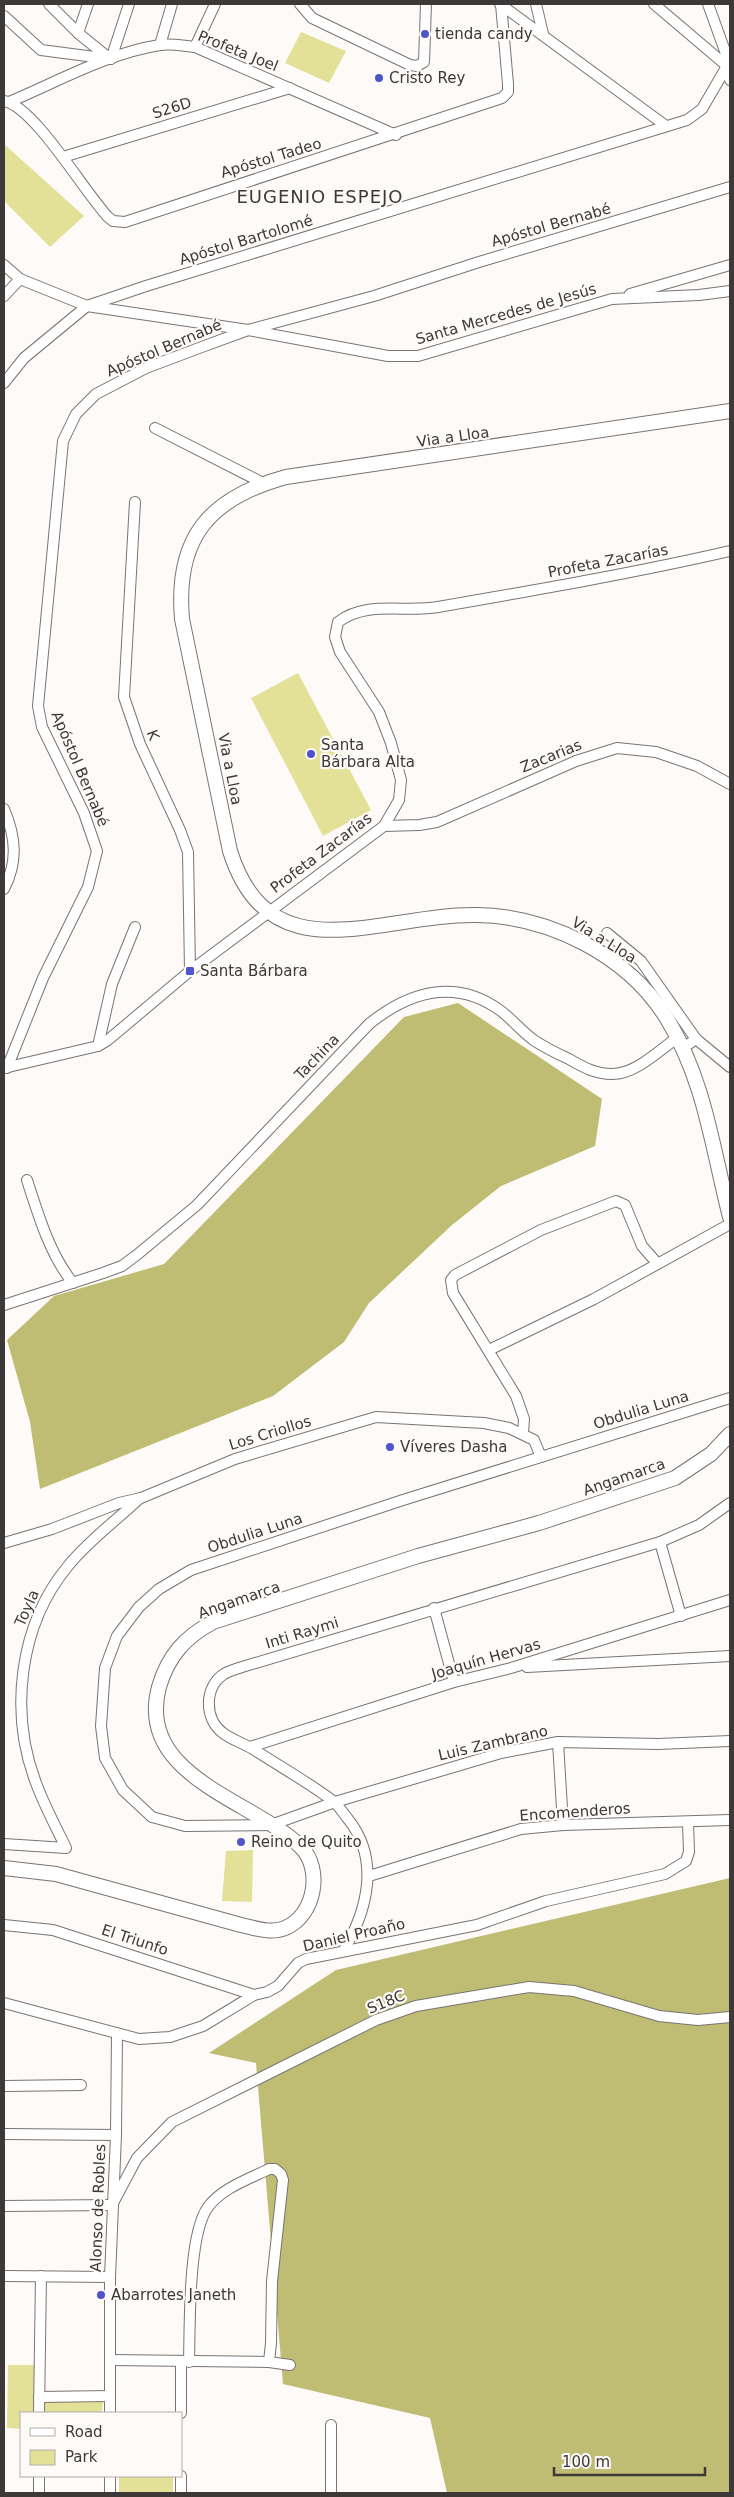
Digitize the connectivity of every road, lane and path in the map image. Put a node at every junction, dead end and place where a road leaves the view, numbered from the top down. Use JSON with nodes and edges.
{"nodes":[{"id":1,"x":50,"y":4,"type":"edge"},
{"id":2,"x":88,"y":4,"type":"edge"},
{"id":3,"x":129,"y":4,"type":"edge"},
{"id":4,"x":172,"y":4,"type":"edge"},
{"id":5,"x":215,"y":4,"type":"edge"},
{"id":6,"x":300,"y":4,"type":"edge"},
{"id":7,"x":426,"y":4,"type":"edge"},
{"id":8,"x":500,"y":4,"type":"edge"},
{"id":9,"x":536,"y":4,"type":"edge"},
{"id":10,"x":654,"y":4,"type":"edge"},
{"id":11,"x":708,"y":4,"type":"edge"},
{"id":12,"x":4,"y":16,"type":"edge"},
{"id":13,"x":78,"y":33,"type":"junction"},
{"id":14,"x":543,"y":34,"type":"junction"},
{"id":15,"x":160,"y":45,"type":"junction"},
{"id":16,"x":195,"y":47,"type":"junction"},
{"id":17,"x":111,"y":59,"type":"junction"},
{"id":18,"x":727,"y":66,"type":"junction"},
{"id":19,"x":730,"y":80,"type":"edge"},
{"id":20,"x":290,"y":88,"type":"junction"},
{"id":21,"x":7,"y":102,"type":"edge"},
{"id":22,"x":666,"y":126,"type":"junction"},
{"id":23,"x":396,"y":135,"type":"junction"},
{"id":24,"x":63,"y":157,"type":"junction"},
{"id":25,"x":730,"y":187,"type":"edge"},
{"id":26,"x":4,"y":265,"type":"edge"},
{"id":27,"x":730,"y":265,"type":"edge"},
{"id":28,"x":20,"y":279,"type":"junction"},
{"id":29,"x":730,"y":291,"type":"edge"},
{"id":30,"x":4,"y":296,"type":"edge"},
{"id":31,"x":612,"y":299,"type":"junction"},
{"id":32,"x":87,"y":306,"type":"junction"},
{"id":33,"x":248,"y":330,"type":"junction"},
{"id":34,"x":4,"y":383,"type":"edge"},
{"id":35,"x":730,"y":411,"type":"edge"},
{"id":36,"x":155,"y":428,"type":"dead end"},
{"id":37,"x":263,"y":484,"type":"junction"},
{"id":38,"x":135,"y":502,"type":"dead end"},
{"id":39,"x":730,"y":551,"type":"edge"},
{"id":40,"x":730,"y":784,"type":"edge"},
{"id":41,"x":4,"y":809,"type":"edge"},
{"id":42,"x":384,"y":826,"type":"junction"},
{"id":43,"x":4,"y":890,"type":"edge"},
{"id":44,"x":266,"y":912,"type":"junction"},
{"id":45,"x":135,"y":927,"type":"dead end"},
{"id":46,"x":607,"y":932,"type":"dead end"},
{"id":47,"x":190,"y":971,"type":"junction"},
{"id":48,"x":696,"y":1039,"type":"junction"},
{"id":49,"x":680,"y":1043,"type":"junction"},
{"id":50,"x":98,"y":1046,"type":"junction"},
{"id":51,"x":730,"y":1067,"type":"edge"},
{"id":52,"x":5,"y":1068,"type":"edge"},
{"id":53,"x":27,"y":1180,"type":"dead end"},
{"id":54,"x":728,"y":1201,"type":"edge"},
{"id":55,"x":730,"y":1217,"type":"edge"},
{"id":56,"x":730,"y":1224,"type":"edge"},
{"id":57,"x":658,"y":1263,"type":"junction"},
{"id":58,"x":73,"y":1283,"type":"junction"},
{"id":59,"x":4,"y":1305,"type":"edge"},
{"id":60,"x":489,"y":1350,"type":"junction"},
{"id":61,"x":730,"y":1398,"type":"edge"},
{"id":62,"x":523,"y":1433,"type":"junction"},
{"id":63,"x":730,"y":1434,"type":"edge"},
{"id":64,"x":541,"y":1458,"type":"junction"},
{"id":65,"x":141,"y":1498,"type":"junction"},
{"id":66,"x":730,"y":1503,"type":"edge"},
{"id":67,"x":660,"y":1542,"type":"junction"},
{"id":68,"x":4,"y":1543,"type":"edge"},
{"id":69,"x":730,"y":1600,"type":"edge"},
{"id":70,"x":434,"y":1608,"type":"junction"},
{"id":71,"x":681,"y":1616,"type":"junction"},
{"id":72,"x":730,"y":1656,"type":"edge"},
{"id":73,"x":511,"y":1668,"type":"junction"},
{"id":74,"x":454,"y":1682,"type":"junction"},
{"id":75,"x":730,"y":1741,"type":"edge"},
{"id":76,"x":558,"y":1742,"type":"junction"},
{"id":77,"x":250,"y":1747,"type":"junction"},
{"id":78,"x":335,"y":1802,"type":"junction"},
{"id":79,"x":730,"y":1820,"type":"edge"},
{"id":80,"x":688,"y":1822,"type":"junction"},
{"id":81,"x":271,"y":1825,"type":"junction"},
{"id":82,"x":563,"y":1825,"type":"junction"},
{"id":83,"x":4,"y":1844,"type":"edge"},
{"id":84,"x":4,"y":1868,"type":"edge"},
{"id":85,"x":369,"y":1876,"type":"junction"},
{"id":86,"x":4,"y":1925,"type":"edge"},
{"id":87,"x":344,"y":1950,"type":"junction"},
{"id":88,"x":254,"y":1995,"type":"junction"},
{"id":89,"x":4,"y":2003,"type":"edge"},
{"id":90,"x":730,"y":2017,"type":"edge"},
{"id":91,"x":117,"y":2034,"type":"junction"},
{"id":92,"x":81,"y":2085,"type":"dead end"},
{"id":93,"x":4,"y":2086,"type":"edge"},
{"id":94,"x":4,"y":2134,"type":"edge"},
{"id":95,"x":116,"y":2135,"type":"junction"},
{"id":96,"x":112,"y":2205,"type":"junction"},
{"id":97,"x":4,"y":2206,"type":"edge"},
{"id":98,"x":4,"y":2276,"type":"edge"},
{"id":99,"x":41,"y":2276,"type":"junction"},
{"id":100,"x":110,"y":2277,"type":"junction"},
{"id":101,"x":110,"y":2360,"type":"junction"},
{"id":102,"x":185,"y":2362,"type":"junction"},
{"id":103,"x":269,"y":2362,"type":"junction"},
{"id":104,"x":290,"y":2365,"type":"dead end"},
{"id":105,"x":110,"y":2396,"type":"junction"},
{"id":106,"x":39,"y":2397,"type":"junction"},
{"id":107,"x":39,"y":2412,"type":"edge"},
{"id":108,"x":110,"y":2412,"type":"edge"},
{"id":109,"x":181,"y":2412,"type":"edge"},
{"id":110,"x":331,"y":2425,"type":"dead end"},
{"id":111,"x":39,"y":2477,"type":"edge"},
{"id":112,"x":110,"y":2477,"type":"edge"},
{"id":113,"x":181,"y":2477,"type":"edge"},
{"id":114,"x":39,"y":2493,"type":"edge"},
{"id":115,"x":110,"y":2493,"type":"edge"},
{"id":116,"x":181,"y":2493,"type":"edge"},
{"id":117,"x":331,"y":2493,"type":"edge"}],
"edges":[{"from":1,"to":13,"type":"street"},
{"from":2,"to":13,"type":"street"},
{"from":3,"to":17,"type":"street"},
{"from":4,"to":15,"type":"street"},
{"from":5,"to":16,"type":"street"},
{"from":6,"to":7,"type":"street"},
{"from":8,"to":14,"type":"street"},
{"from":8,"to":23,"type":"street","name":"Apóstol Tadeo"},
{"from":9,"to":14,"type":"street"},
{"from":10,"to":18,"type":"street"},
{"from":11,"to":18,"type":"street"},
{"from":12,"to":17,"type":"street"},
{"from":13,"to":17,"type":"street"},
{"from":14,"to":22,"type":"street"},
{"from":15,"to":16,"type":"street","name":"Profeta Joel"},
{"from":15,"to":17,"type":"street","name":"Profeta Joel"},
{"from":16,"to":20,"type":"street","name":"Profeta Joel"},
{"from":17,"to":21,"type":"street","name":"Profeta Joel"},
{"from":18,"to":19,"type":"street"},
{"from":18,"to":22,"type":"street","name":"Apóstol Bartolomé"},
{"from":20,"to":23,"type":"street","name":"Profeta Joel"},
{"from":20,"to":24,"type":"street","name":"S26D"},
{"from":21,"to":24,"type":"street","name":"Apóstol Tadeo"},
{"from":22,"to":32,"type":"street","name":"Apóstol Bartolomé"},
{"from":23,"to":24,"type":"street","name":"Apóstol Tadeo"},
{"from":25,"to":33,"type":"street","name":"Apóstol Bernabé"},
{"from":26,"to":28,"type":"street","name":"Santa Mercedes de Jesús"},
{"from":27,"to":31,"type":"street"},
{"from":28,"to":30,"type":"street"},
{"from":28,"to":32,"type":"street","name":"Santa Mercedes de Jesús"},
{"from":29,"to":31,"type":"street","name":"Santa Mercedes de Jesús"},
{"from":31,"to":33,"type":"street","name":"Santa Mercedes de Jesús"},
{"from":32,"to":33,"type":"street","name":"Santa Mercedes de Jesús"},
{"from":32,"to":34,"type":"street","name":"Apóstol Bartolomé"},
{"from":33,"to":52,"type":"street","name":"Apóstol Bernabé"},
{"from":35,"to":37,"type":"street","name":"Via a Lloa"},
{"from":36,"to":37,"type":"street"},
{"from":37,"to":44,"type":"street","name":"Via a Lloa"},
{"from":38,"to":47,"type":"street","name":"K"},
{"from":39,"to":42,"type":"street","name":"Profeta Zacarías"},
{"from":40,"to":42,"type":"street","name":"Zacarias"},
{"from":41,"to":43,"type":"street"},
{"from":42,"to":44,"type":"street","name":"Profeta Zacarías"},
{"from":44,"to":47,"type":"street","name":"Profeta Zacarías"},
{"from":44,"to":49,"type":"street","name":"Via a Lloa"},
{"from":45,"to":50,"type":"street"},
{"from":46,"to":48,"type":"street"},
{"from":47,"to":50,"type":"street","name":"Profeta Zacarías"},
{"from":48,"to":49,"type":"street","name":"Tachina"},
{"from":48,"to":51,"type":"street"},
{"from":49,"to":54,"type":"street","name":"Via a Lloa"},
{"from":49,"to":58,"type":"street","name":"Tachina"},
{"from":50,"to":52,"type":"street","name":"Profeta Zacarías"},
{"from":53,"to":58,"type":"street"},
{"from":54,"to":55,"type":"street","name":"Via a Lloa"},
{"from":56,"to":57,"type":"street"},
{"from":57,"to":60,"type":"street"},
{"from":57,"to":60,"type":"street"},
{"from":58,"to":59,"type":"street","name":"Tachina"},
{"from":60,"to":62,"type":"street"},
{"from":61,"to":64,"type":"street","name":"Obdulia Luna"},
{"from":62,"to":64,"type":"street"},
{"from":62,"to":65,"type":"street","name":"Los Criollos"},
{"from":63,"to":81,"type":"street","name":"Angamarca"},
{"from":64,"to":81,"type":"street","name":"Obdulia Luna"},
{"from":65,"to":68,"type":"street","name":"Los Criollos"},
{"from":65,"to":83,"type":"street","name":"Toyla"},
{"from":66,"to":67,"type":"street","name":"Inti Raymi"},
{"from":67,"to":70,"type":"street","name":"Inti Raymi"},
{"from":67,"to":71,"type":"street"},
{"from":69,"to":71,"type":"street","name":"Joaquín Hervas"},
{"from":70,"to":74,"type":"street"},
{"from":70,"to":77,"type":"street","name":"Inti Raymi"},
{"from":71,"to":73,"type":"street","name":"Joaquín Hervas"},
{"from":72,"to":73,"type":"street"},
{"from":73,"to":74,"type":"street","name":"Joaquín Hervas"},
{"from":74,"to":77,"type":"street","name":"Joaquín Hervas"},
{"from":75,"to":76,"type":"street","name":"Luis Zambrano"},
{"from":76,"to":78,"type":"street","name":"Luis Zambrano"},
{"from":76,"to":82,"type":"street"},
{"from":77,"to":78,"type":"street","name":"Inti Raymi"},
{"from":78,"to":81,"type":"street","name":"Luis Zambrano"},
{"from":78,"to":85,"type":"street","name":"Inti Raymi"},
{"from":79,"to":80,"type":"street","name":"Encomenderos"},
{"from":80,"to":82,"type":"street","name":"Encomenderos"},
{"from":80,"to":87,"type":"street","name":"Daniel Proaño"},
{"from":81,"to":84,"type":"street","name":"Angamarca"},
{"from":82,"to":85,"type":"street","name":"Encomenderos"},
{"from":85,"to":87,"type":"street","name":"Inti Raymi"},
{"from":86,"to":88,"type":"street","name":"El Triunfo"},
{"from":87,"to":88,"type":"street","name":"Daniel Proaño"},
{"from":88,"to":91,"type":"street","name":"Daniel Proaño"},
{"from":89,"to":91,"type":"street","name":"Daniel Proaño"},
{"from":90,"to":96,"type":"street","name":"S18C"},
{"from":91,"to":95,"type":"street","name":"Alonso de Robles"},
{"from":92,"to":93,"type":"street"},
{"from":94,"to":95,"type":"street"},
{"from":95,"to":96,"type":"street","name":"Alonso de Robles"},
{"from":96,"to":97,"type":"street"},
{"from":96,"to":100,"type":"street","name":"Alonso de Robles"},
{"from":98,"to":99,"type":"street"},
{"from":99,"to":100,"type":"street"},
{"from":99,"to":106,"type":"street"},
{"from":100,"to":101,"type":"street","name":"Alonso de Robles"},
{"from":101,"to":102,"type":"street"},
{"from":101,"to":105,"type":"street","name":"Alonso de Robles"},
{"from":102,"to":103,"type":"street"},
{"from":102,"to":103,"type":"street"},
{"from":102,"to":109,"type":"street"},
{"from":103,"to":104,"type":"street"},
{"from":105,"to":106,"type":"street"},
{"from":105,"to":108,"type":"street","name":"Alonso de Robles"},
{"from":106,"to":107,"type":"street"},
{"from":110,"to":117,"type":"street"},
{"from":111,"to":114,"type":"street"},
{"from":112,"to":115,"type":"street"},
{"from":113,"to":116,"type":"street"}]}
